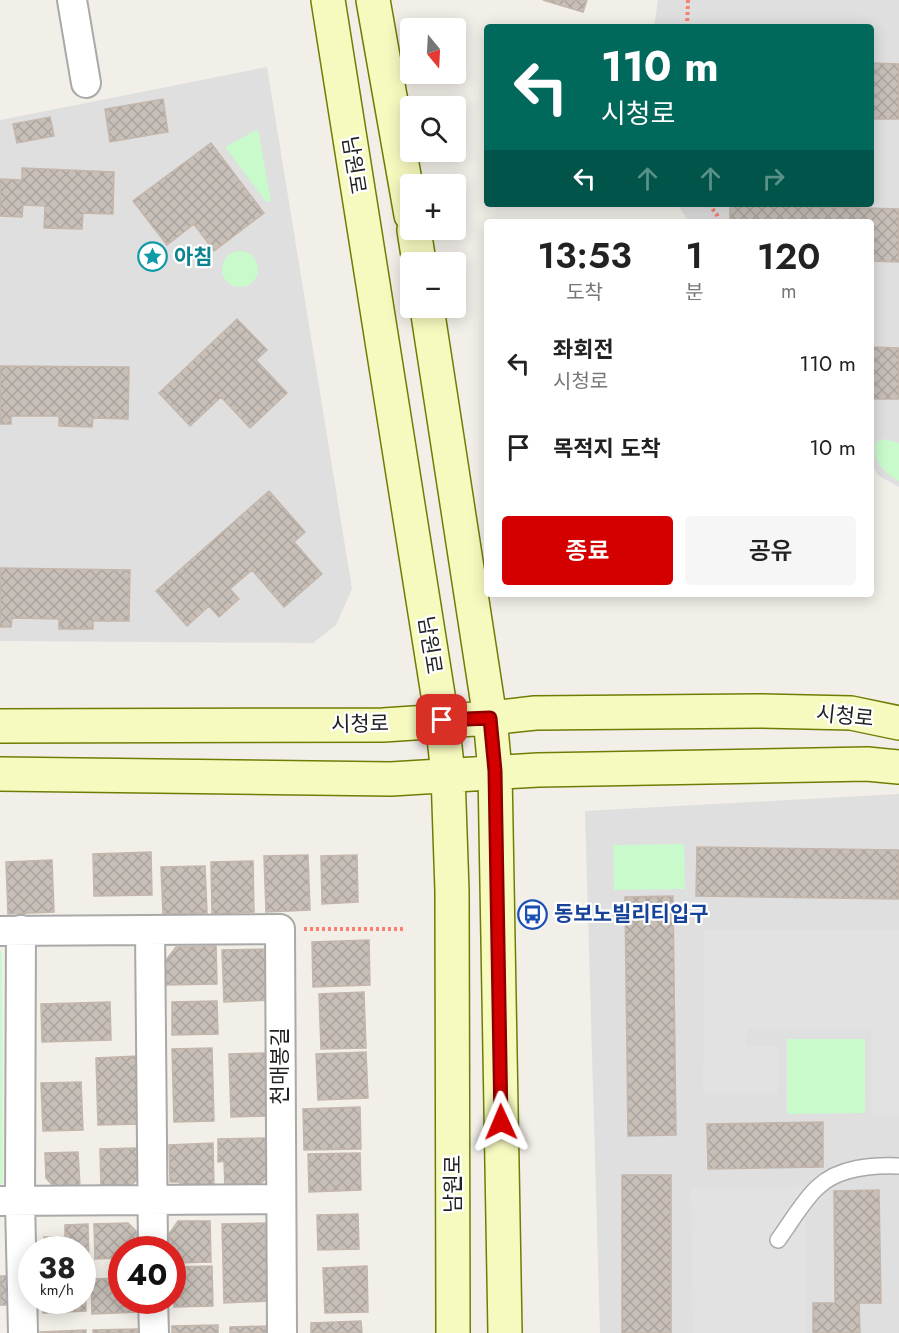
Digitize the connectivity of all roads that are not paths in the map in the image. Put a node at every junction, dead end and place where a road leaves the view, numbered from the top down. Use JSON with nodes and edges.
{"nodes":[{"id":1,"x":72,"y":0,"type":"edge"},
{"id":2,"x":328,"y":0,"type":"edge"},
{"id":3,"x":373,"y":0,"type":"edge"},
{"id":4,"x":86,"y":82,"type":"dead end"},
{"id":5,"x":404,"y":174,"type":"edge"},
{"id":6,"x":429,"y":318,"type":"edge"},
{"id":7,"x":490,"y":718,"type":"junction"},
{"id":8,"x":442,"y":720,"type":"junction"},
{"id":9,"x":899,"y":723,"type":"edge"},
{"id":10,"x":0,"y":726,"type":"edge"},
{"id":11,"x":899,"y":767,"type":"edge"},
{"id":12,"x":495,"y":771,"type":"junction"},
{"id":13,"x":0,"y":774,"type":"edge"},
{"id":14,"x":448,"y":774,"type":"junction"},
{"id":15,"x":10,"y":930,"type":"edge"},
{"id":16,"x":150,"y":930,"type":"junction"},
{"id":17,"x":899,"y":1166,"type":"edge"},
{"id":18,"x":152,"y":1199,"type":"junction"},
{"id":19,"x":281,"y":1199,"type":"junction"},
{"id":20,"x":10,"y":1201,"type":"edge"},
{"id":21,"x":153,"y":1236,"type":"edge"},
{"id":22,"x":778,"y":1240,"type":"dead end"},
{"id":23,"x":153,"y":1314,"type":"edge"},
{"id":24,"x":23,"y":1333,"type":"edge"},
{"id":25,"x":153,"y":1333,"type":"edge"},
{"id":26,"x":282,"y":1333,"type":"edge"},
{"id":27,"x":453,"y":1333,"type":"edge"},
{"id":28,"x":505,"y":1333,"type":"edge"}],
"edges":[{"from":1,"to":4,"type":"street"},
{"from":2,"to":8,"type":"street","name":"남원로"},
{"from":3,"to":5,"type":"street"},
{"from":6,"to":7,"type":"street"},
{"from":7,"to":8,"type":"street","name":"시청로"},
{"from":7,"to":9,"type":"street","name":"시청로"},
{"from":7,"to":12,"type":"street"},
{"from":8,"to":10,"type":"street","name":"시청로"},
{"from":8,"to":14,"type":"street","name":"남원로"},
{"from":11,"to":12,"type":"street"},
{"from":12,"to":14,"type":"street"},
{"from":12,"to":28,"type":"street"},
{"from":13,"to":14,"type":"street"},
{"from":14,"to":27,"type":"street","name":"남원로"},
{"from":15,"to":16,"type":"street"},
{"from":15,"to":20,"type":"street"},
{"from":16,"to":18,"type":"street"},
{"from":16,"to":19,"type":"street","name":"천매봉길"},
{"from":17,"to":22,"type":"lane"},
{"from":18,"to":19,"type":"street"},
{"from":18,"to":20,"type":"street"},
{"from":18,"to":21,"type":"street"},
{"from":19,"to":26,"type":"street","name":"천매봉길"},
{"from":20,"to":24,"type":"street"},
{"from":23,"to":25,"type":"street"}]}
